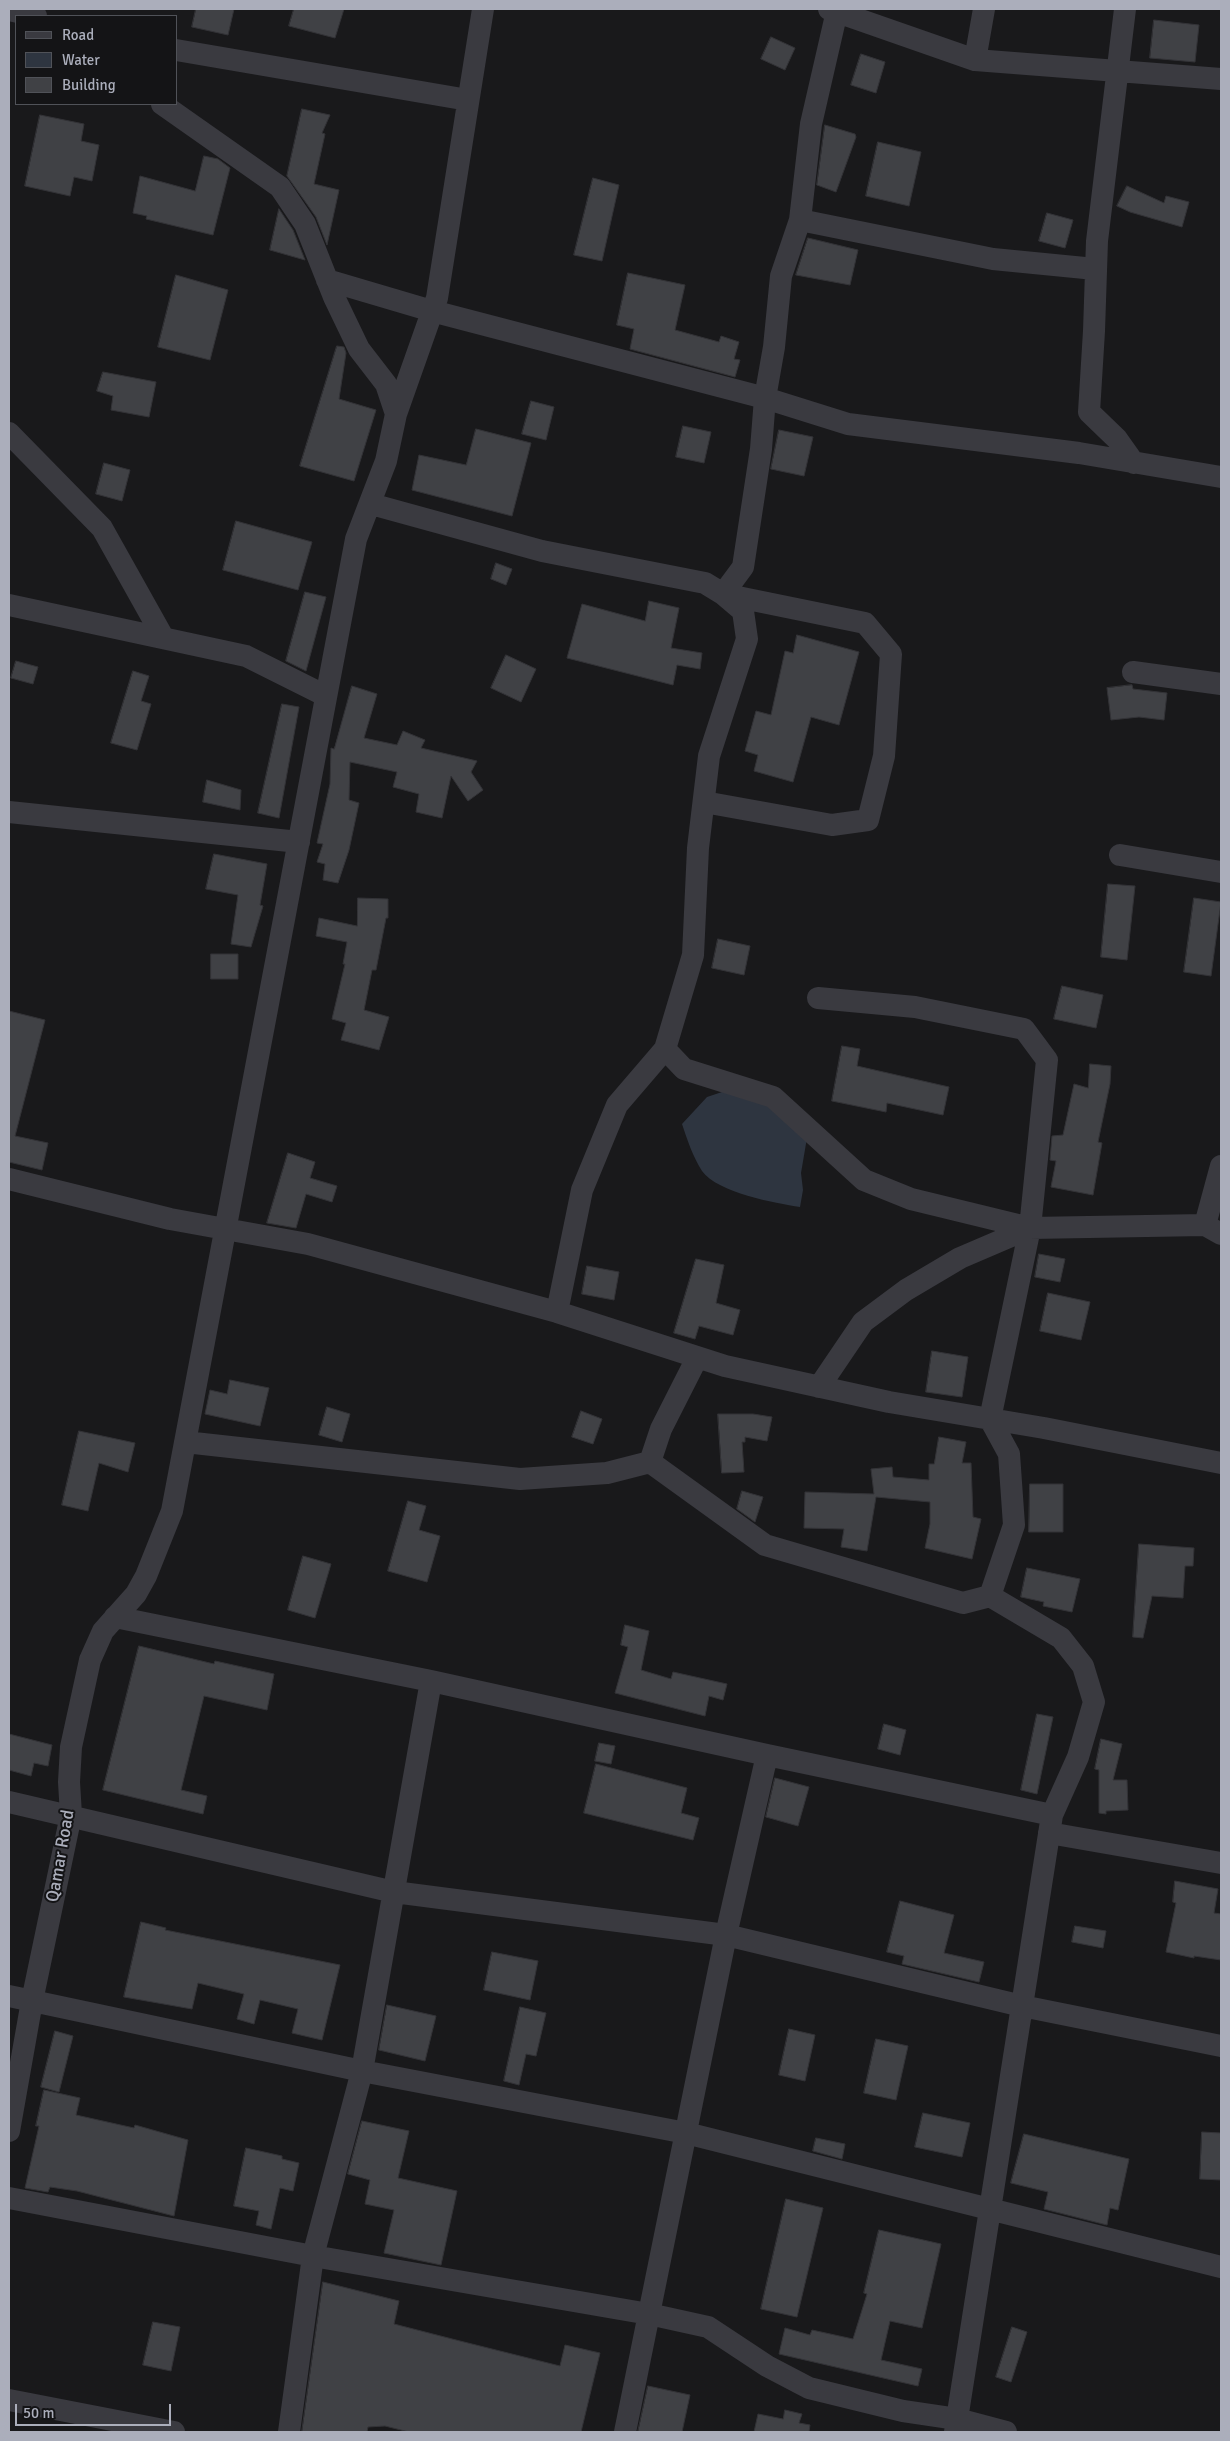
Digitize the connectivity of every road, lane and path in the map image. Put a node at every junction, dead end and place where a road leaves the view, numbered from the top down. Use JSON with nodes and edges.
{"nodes":[{"id":1,"x":483,"y":9,"type":"edge"},
{"id":2,"x":984,"y":9,"type":"edge"},
{"id":3,"x":1125,"y":9,"type":"edge"},
{"id":4,"x":9,"y":10,"type":"edge"},
{"id":5,"x":833,"y":10,"type":"edge"},
{"id":6,"x":32,"y":15,"type":"edge"},
{"id":7,"x":178,"y":50,"type":"edge"},
{"id":8,"x":975,"y":60,"type":"junction"},
{"id":9,"x":1119,"y":72,"type":"junction"},
{"id":10,"x":1221,"y":79,"type":"edge"},
{"id":11,"x":468,"y":100,"type":"junction"},
{"id":12,"x":163,"y":105,"type":"edge"},
{"id":13,"x":800,"y":220,"type":"junction"},
{"id":14,"x":1095,"y":269,"type":"junction"},
{"id":15,"x":327,"y":280,"type":"junction"},
{"id":16,"x":432,"y":311,"type":"junction"},
{"id":17,"x":765,"y":398,"type":"junction"},
{"id":18,"x":396,"y":414,"type":"junction"},
{"id":19,"x":9,"y":433,"type":"edge"},
{"id":20,"x":1134,"y":463,"type":"junction"},
{"id":21,"x":1221,"y":477,"type":"edge"},
{"id":22,"x":370,"y":504,"type":"junction"},
{"id":23,"x":723,"y":594,"type":"junction"},
{"id":24,"x":9,"y":605,"type":"edge"},
{"id":25,"x":164,"y":638,"type":"junction"},
{"id":26,"x":1133,"y":672,"type":"dead end"},
{"id":27,"x":1221,"y":684,"type":"edge"},
{"id":28,"x":326,"y":696,"type":"junction"},
{"id":29,"x":704,"y":802,"type":"junction"},
{"id":30,"x":9,"y":812,"type":"edge"},
{"id":31,"x":299,"y":842,"type":"junction"},
{"id":32,"x":1120,"y":855,"type":"dead end"},
{"id":33,"x":1221,"y":872,"type":"edge"},
{"id":34,"x":818,"y":998,"type":"dead end"},
{"id":35,"x":665,"y":1049,"type":"junction"},
{"id":36,"x":1221,"y":1166,"type":"edge"},
{"id":37,"x":9,"y":1179,"type":"edge"},
{"id":38,"x":1030,"y":1228,"type":"junction"},
{"id":39,"x":226,"y":1229,"type":"junction"},
{"id":40,"x":1213,"y":1230,"type":"edge"},
{"id":41,"x":556,"y":1312,"type":"junction"},
{"id":42,"x":697,"y":1358,"type":"junction"},
{"id":43,"x":819,"y":1386,"type":"junction"},
{"id":44,"x":990,"y":1419,"type":"junction"},
{"id":45,"x":185,"y":1442,"type":"junction"},
{"id":46,"x":650,"y":1462,"type":"junction"},
{"id":47,"x":1221,"y":1463,"type":"edge"},
{"id":48,"x":990,"y":1596,"type":"junction"},
{"id":49,"x":115,"y":1617,"type":"junction"},
{"id":50,"x":431,"y":1681,"type":"junction"},
{"id":51,"x":767,"y":1755,"type":"junction"},
{"id":52,"x":9,"y":1802,"type":"edge"},
{"id":53,"x":71,"y":1815,"type":"junction"},
{"id":54,"x":1051,"y":1824,"type":"junction"},
{"id":55,"x":1221,"y":1862,"type":"edge"},
{"id":56,"x":394,"y":1892,"type":"junction"},
{"id":57,"x":726,"y":1935,"type":"junction"},
{"id":58,"x":9,"y":1996,"type":"edge"},
{"id":59,"x":32,"y":2001,"type":"junction"},
{"id":60,"x":1022,"y":2006,"type":"junction"},
{"id":61,"x":1221,"y":2046,"type":"edge"},
{"id":62,"x":362,"y":2072,"type":"junction"},
{"id":63,"x":9,"y":2130,"type":"edge"},
{"id":64,"x":686,"y":2133,"type":"junction"},
{"id":65,"x":9,"y":2198,"type":"edge"},
{"id":66,"x":988,"y":2210,"type":"junction"},
{"id":67,"x":314,"y":2256,"type":"junction"},
{"id":68,"x":1221,"y":2267,"type":"edge"},
{"id":69,"x":649,"y":2314,"type":"junction"},
{"id":70,"x":9,"y":2400,"type":"edge"},
{"id":71,"x":956,"y":2425,"type":"edge"},
{"id":72,"x":174,"y":2432,"type":"edge"},
{"id":73,"x":289,"y":2432,"type":"edge"},
{"id":74,"x":625,"y":2432,"type":"edge"},
{"id":75,"x":1006,"y":2432,"type":"edge"}],
"edges":[{"from":1,"to":11,"type":"street","name":"Qamar Road"},
{"from":2,"to":8,"type":"street"},
{"from":3,"to":9,"type":"street"},
{"from":4,"to":6,"type":"street"},
{"from":5,"to":8,"type":"street"},
{"from":5,"to":13,"type":"street"},
{"from":7,"to":11,"type":"street"},
{"from":8,"to":9,"type":"street"},
{"from":9,"to":10,"type":"street"},
{"from":9,"to":14,"type":"street"},
{"from":11,"to":16,"type":"street","name":"Qamar Road"},
{"from":12,"to":15,"type":"street"},
{"from":13,"to":14,"type":"street"},
{"from":13,"to":17,"type":"street"},
{"from":14,"to":20,"type":"street"},
{"from":15,"to":16,"type":"street"},
{"from":15,"to":18,"type":"street"},
{"from":16,"to":17,"type":"street"},
{"from":16,"to":18,"type":"street","name":"Qamar Road"},
{"from":17,"to":20,"type":"street"},
{"from":17,"to":23,"type":"street"},
{"from":18,"to":22,"type":"street","name":"Qamar Road"},
{"from":19,"to":25,"type":"street"},
{"from":20,"to":21,"type":"street"},
{"from":22,"to":23,"type":"street"},
{"from":22,"to":28,"type":"street","name":"Qamar Road"},
{"from":23,"to":29,"type":"street"},
{"from":23,"to":29,"type":"street"},
{"from":24,"to":25,"type":"street"},
{"from":25,"to":28,"type":"street"},
{"from":26,"to":27,"type":"street"},
{"from":28,"to":31,"type":"street","name":"Qamar Road"},
{"from":29,"to":35,"type":"street"},
{"from":30,"to":31,"type":"street"},
{"from":31,"to":39,"type":"street","name":"Qamar Road"},
{"from":32,"to":33,"type":"street"},
{"from":34,"to":38,"type":"street"},
{"from":35,"to":38,"type":"street"},
{"from":35,"to":41,"type":"street"},
{"from":36,"to":40,"type":"street"},
{"from":37,"to":39,"type":"street"},
{"from":38,"to":40,"type":"street"},
{"from":38,"to":43,"type":"street"},
{"from":38,"to":44,"type":"street"},
{"from":39,"to":41,"type":"street"},
{"from":39,"to":45,"type":"street","name":"Qamar Road"},
{"from":41,"to":42,"type":"street"},
{"from":42,"to":43,"type":"street"},
{"from":42,"to":46,"type":"street"},
{"from":43,"to":44,"type":"street"},
{"from":44,"to":47,"type":"street"},
{"from":44,"to":48,"type":"street"},
{"from":45,"to":46,"type":"street"},
{"from":45,"to":49,"type":"street","name":"Qamar Road"},
{"from":46,"to":48,"type":"street"},
{"from":48,"to":54,"type":"street"},
{"from":49,"to":50,"type":"street"},
{"from":49,"to":53,"type":"street","name":"Qamar Road"},
{"from":50,"to":51,"type":"street"},
{"from":50,"to":56,"type":"street"},
{"from":51,"to":54,"type":"street"},
{"from":51,"to":57,"type":"street"},
{"from":52,"to":53,"type":"street"},
{"from":53,"to":56,"type":"street"},
{"from":53,"to":59,"type":"street","name":"Qamar Road"},
{"from":54,"to":55,"type":"street"},
{"from":54,"to":60,"type":"street"},
{"from":56,"to":57,"type":"street"},
{"from":56,"to":62,"type":"street"},
{"from":57,"to":60,"type":"street"},
{"from":57,"to":64,"type":"street"},
{"from":58,"to":59,"type":"street"},
{"from":59,"to":62,"type":"street"},
{"from":59,"to":63,"type":"street","name":"Qamar Road"},
{"from":60,"to":61,"type":"street"},
{"from":60,"to":66,"type":"street"},
{"from":62,"to":64,"type":"street"},
{"from":62,"to":67,"type":"street"},
{"from":64,"to":66,"type":"street"},
{"from":64,"to":69,"type":"street"},
{"from":65,"to":67,"type":"street"},
{"from":66,"to":68,"type":"street"},
{"from":66,"to":71,"type":"street"},
{"from":67,"to":69,"type":"street"},
{"from":67,"to":73,"type":"street"},
{"from":69,"to":71,"type":"street"},
{"from":69,"to":74,"type":"street"},
{"from":70,"to":72,"type":"street"},
{"from":71,"to":75,"type":"street"}]}
